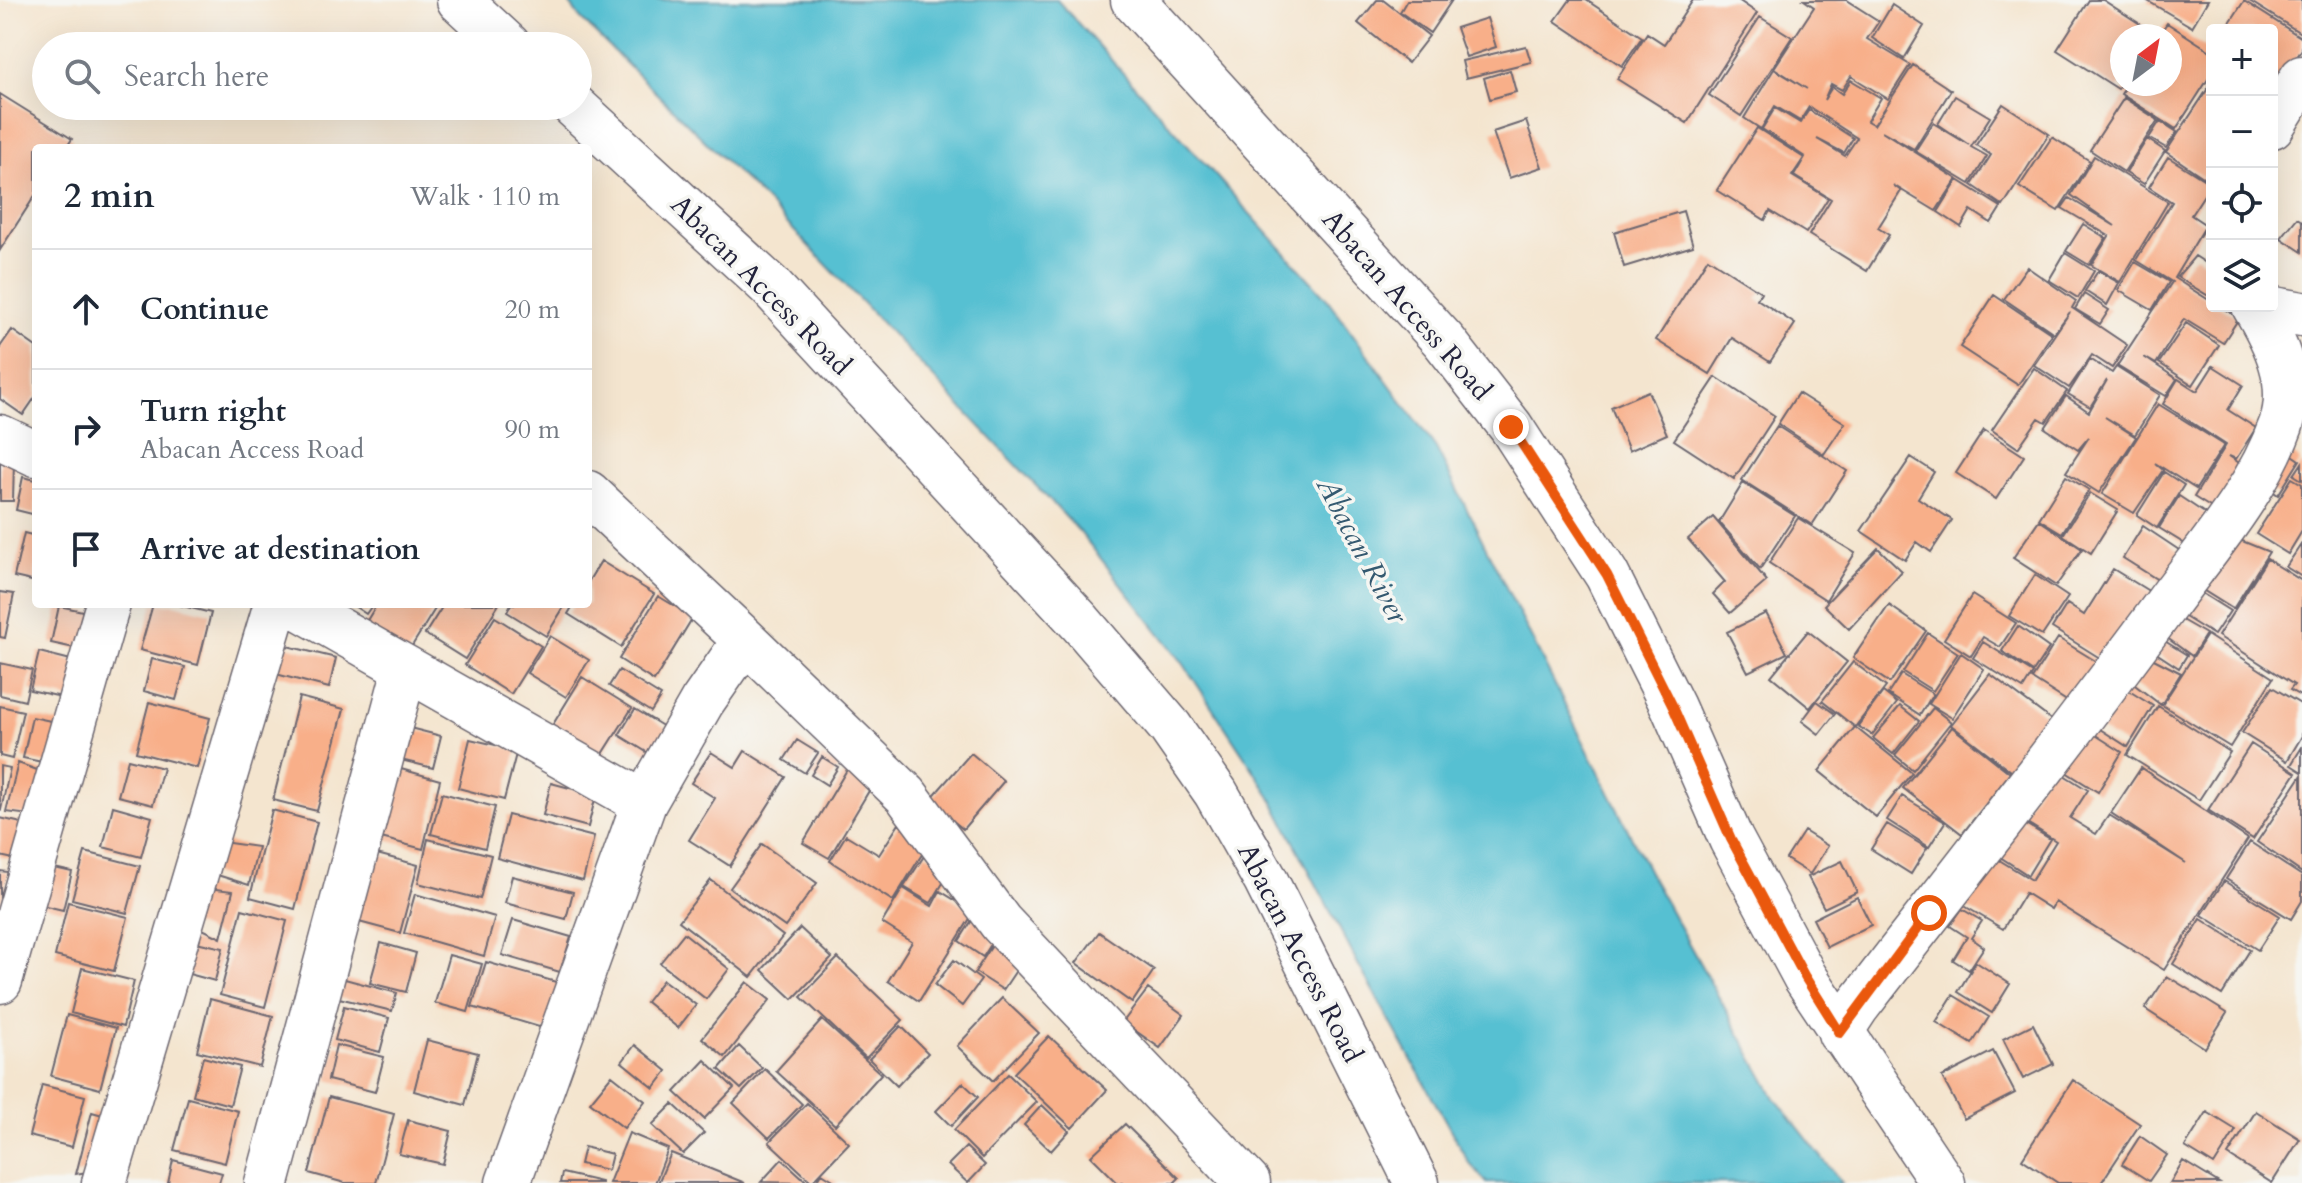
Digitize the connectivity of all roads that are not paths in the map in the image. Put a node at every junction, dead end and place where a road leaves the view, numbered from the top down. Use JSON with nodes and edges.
{"nodes":[{"id":1,"x":459,"y":0,"type":"edge"},
{"id":2,"x":1133,"y":0,"type":"edge"},
{"id":3,"x":494,"y":32,"type":"edge"},
{"id":4,"x":2302,"y":78,"type":"edge"},
{"id":5,"x":2278,"y":116,"type":"edge"},
{"id":6,"x":589,"y":120,"type":"edge"},
{"id":7,"x":2278,"y":310,"type":"edge"},
{"id":8,"x":2259,"y":312,"type":"edge"},
{"id":9,"x":2302,"y":314,"type":"edge"},
{"id":10,"x":0,"y":437,"type":"edge"},
{"id":11,"x":32,"y":452,"type":"edge"},
{"id":12,"x":592,"y":497,"type":"edge"},
{"id":13,"x":107,"y":608,"type":"edge"},
{"id":14,"x":275,"y":608,"type":"edge"},
{"id":15,"x":300,"y":608,"type":"edge"},
{"id":16,"x":745,"y":640,"type":"junction"},
{"id":17,"x":405,"y":669,"type":"junction"},
{"id":18,"x":644,"y":803,"type":"junction"},
{"id":19,"x":0,"y":981,"type":"edge"},
{"id":20,"x":1840,"y":1033,"type":"junction"},
{"id":21,"x":104,"y":1183,"type":"edge"},
{"id":22,"x":267,"y":1183,"type":"edge"},
{"id":23,"x":508,"y":1183,"type":"edge"},
{"id":24,"x":1248,"y":1183,"type":"edge"},
{"id":25,"x":1417,"y":1183,"type":"edge"},
{"id":26,"x":1943,"y":1183,"type":"edge"}],
"edges":[{"from":1,"to":3,"type":"street"},
{"from":2,"to":20,"type":"street","name":"Abacan Access Road"},
{"from":4,"to":5,"type":"street"},
{"from":6,"to":25,"type":"street","name":"Abacan Access Road"},
{"from":7,"to":9,"type":"street"},
{"from":8,"to":20,"type":"street"},
{"from":10,"to":11,"type":"street"},
{"from":12,"to":16,"type":"street"},
{"from":13,"to":19,"type":"street"},
{"from":14,"to":21,"type":"street"},
{"from":15,"to":17,"type":"street"},
{"from":16,"to":18,"type":"street"},
{"from":16,"to":24,"type":"street"},
{"from":17,"to":18,"type":"street"},
{"from":17,"to":22,"type":"street"},
{"from":18,"to":23,"type":"street"},
{"from":20,"to":26,"type":"street","name":"Abacan Access Road"}]}
